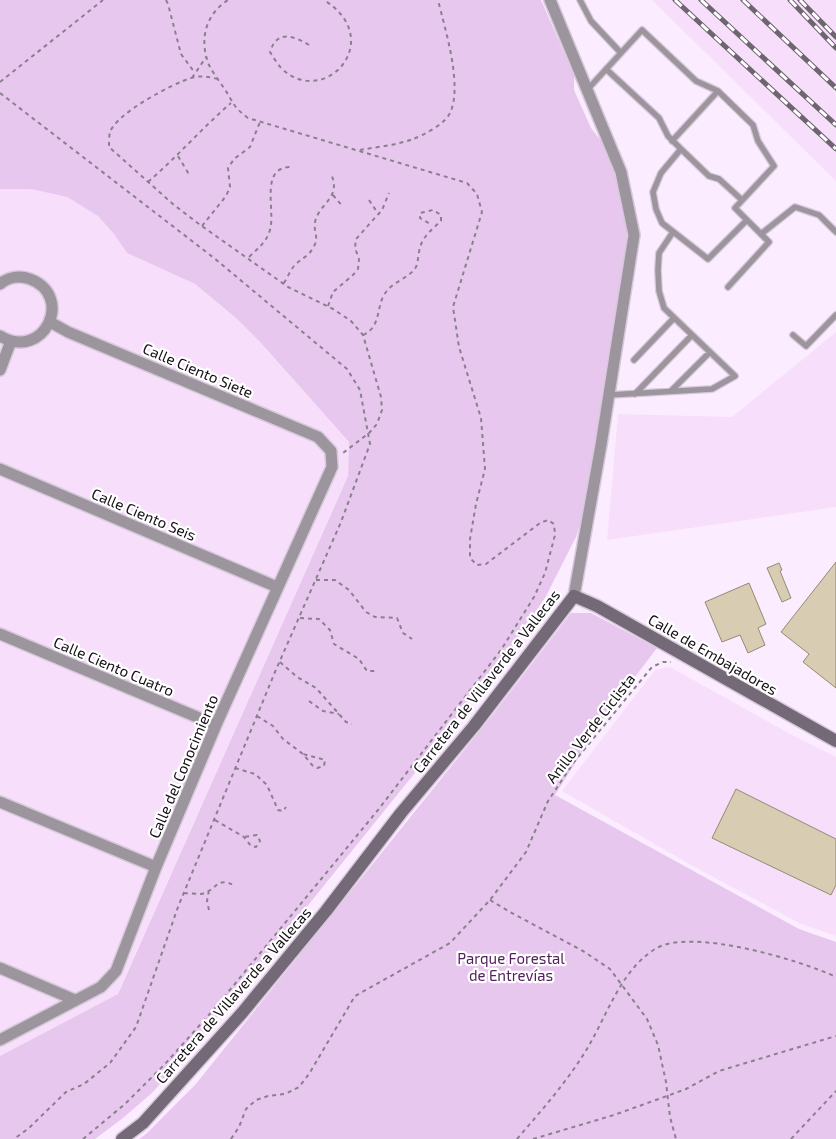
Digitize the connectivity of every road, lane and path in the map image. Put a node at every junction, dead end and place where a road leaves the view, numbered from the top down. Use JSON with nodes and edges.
{"nodes":[{"id":1,"x":104,"y":0,"type":"edge"},
{"id":2,"x":166,"y":0,"type":"edge"},
{"id":3,"x":228,"y":0,"type":"edge"},
{"id":4,"x":324,"y":0,"type":"edge"},
{"id":5,"x":438,"y":0,"type":"edge"},
{"id":6,"x":550,"y":0,"type":"edge"},
{"id":7,"x":580,"y":0,"type":"edge"},
{"id":8,"x":309,"y":46,"type":"dead end"},
{"id":9,"x":621,"y":53,"type":"junction"},
{"id":10,"x":207,"y":56,"type":"junction"},
{"id":11,"x":606,"y":69,"type":"junction"},
{"id":12,"x":195,"y":74,"type":"junction"},
{"id":13,"x":192,"y":78,"type":"junction"},
{"id":14,"x":218,"y":79,"type":"junction"},
{"id":15,"x":0,"y":82,"type":"edge"},
{"id":16,"x":587,"y":90,"type":"junction"},
{"id":17,"x":718,"y":91,"type":"junction"},
{"id":18,"x":0,"y":93,"type":"edge"},
{"id":19,"x":232,"y":103,"type":"junction"},
{"id":20,"x":260,"y":122,"type":"junction"},
{"id":21,"x":672,"y":141,"type":"junction"},
{"id":22,"x":680,"y":149,"type":"junction"},
{"id":23,"x":358,"y":150,"type":"junction"},
{"id":24,"x":178,"y":156,"type":"junction"},
{"id":25,"x":293,"y":166,"type":"dead end"},
{"id":26,"x":331,"y":174,"type":"dead end"},
{"id":27,"x":190,"y":176,"type":"dead end"},
{"id":28,"x":148,"y":182,"type":"junction"},
{"id":29,"x":389,"y":193,"type":"dead end"},
{"id":30,"x":333,"y":195,"type":"junction"},
{"id":31,"x":369,"y":200,"type":"dead end"},
{"id":32,"x":742,"y":200,"type":"junction"},
{"id":33,"x":343,"y":207,"type":"dead end"},
{"id":34,"x":379,"y":215,"type":"junction"},
{"id":35,"x":747,"y":220,"type":"junction"},
{"id":36,"x":430,"y":224,"type":"dead end"},
{"id":37,"x":201,"y":226,"type":"junction"},
{"id":38,"x":673,"y":232,"type":"junction"},
{"id":39,"x":836,"y":232,"type":"edge"},
{"id":40,"x":761,"y":234,"type":"junction"},
{"id":41,"x":249,"y":258,"type":"junction"},
{"id":42,"x":284,"y":283,"type":"junction"},
{"id":43,"x":0,"y":284,"type":"edge"},
{"id":44,"x":728,"y":287,"type":"dead end"},
{"id":45,"x":328,"y":306,"type":"junction"},
{"id":46,"x":836,"y":315,"type":"edge"},
{"id":47,"x":674,"y":318,"type":"junction"},
{"id":48,"x":50,"y":322,"type":"junction"},
{"id":49,"x":363,"y":335,"type":"junction"},
{"id":50,"x":692,"y":335,"type":"junction"},
{"id":51,"x":794,"y":335,"type":"dead end"},
{"id":52,"x":0,"y":336,"type":"edge"},
{"id":53,"x":11,"y":342,"type":"junction"},
{"id":54,"x":710,"y":352,"type":"junction"},
{"id":55,"x":634,"y":360,"type":"dead end"},
{"id":56,"x":0,"y":370,"type":"edge"},
{"id":57,"x":671,"y":392,"type":"junction"},
{"id":58,"x":635,"y":394,"type":"junction"},
{"id":59,"x":608,"y":395,"type":"junction"},
{"id":60,"x":369,"y":433,"type":"junction"},
{"id":61,"x":332,"y":455,"type":"junction"},
{"id":62,"x":0,"y":469,"type":"edge"},
{"id":63,"x":316,"y":580,"type":"junction"},
{"id":64,"x":277,"y":587,"type":"junction"},
{"id":65,"x":574,"y":596,"type":"junction"},
{"id":66,"x":300,"y":618,"type":"junction"},
{"id":67,"x":0,"y":634,"type":"edge"},
{"id":68,"x":412,"y":639,"type":"dead end"},
{"id":69,"x":280,"y":662,"type":"junction"},
{"id":70,"x":675,"y":663,"type":"dead end"},
{"id":71,"x":376,"y":671,"type":"dead end"},
{"id":72,"x":309,"y":701,"type":"dead end"},
{"id":73,"x":339,"y":714,"type":"junction"},
{"id":74,"x":257,"y":716,"type":"junction"},
{"id":75,"x":352,"y":724,"type":"dead end"},
{"id":76,"x":216,"y":725,"type":"junction"},
{"id":77,"x":836,"y":741,"type":"edge"},
{"id":78,"x":303,"y":754,"type":"junction"},
{"id":79,"x":236,"y":768,"type":"junction"},
{"id":80,"x":0,"y":802,"type":"edge"},
{"id":81,"x":286,"y":807,"type":"dead end"},
{"id":82,"x":215,"y":820,"type":"junction"},
{"id":83,"x":244,"y":837,"type":"junction"},
{"id":84,"x":156,"y":867,"type":"junction"},
{"id":85,"x":235,"y":886,"type":"dead end"},
{"id":86,"x":209,"y":890,"type":"junction"},
{"id":87,"x":184,"y":893,"type":"junction"},
{"id":88,"x":490,"y":900,"type":"junction"},
{"id":89,"x":209,"y":910,"type":"dead end"},
{"id":90,"x":0,"y":968,"type":"edge"},
{"id":91,"x":836,"y":977,"type":"edge"},
{"id":92,"x":621,"y":984,"type":"junction"},
{"id":93,"x":76,"y":1000,"type":"junction"},
{"id":94,"x":836,"y":1036,"type":"edge"},
{"id":95,"x":0,"y":1040,"type":"edge"},
{"id":96,"x":836,"y":1091,"type":"edge"},
{"id":97,"x":667,"y":1096,"type":"junction"},
{"id":98,"x":14,"y":1139,"type":"edge"},
{"id":99,"x":83,"y":1139,"type":"edge"},
{"id":100,"x":122,"y":1139,"type":"edge"},
{"id":101,"x":231,"y":1139,"type":"edge"},
{"id":102,"x":517,"y":1139,"type":"edge"},
{"id":103,"x":534,"y":1139,"type":"edge"},
{"id":104,"x":676,"y":1139,"type":"edge"},
{"id":105,"x":790,"y":1139,"type":"edge"}],
"edges":[{"from":1,"to":15,"type":"path"},
{"from":2,"to":12,"type":"path"},
{"from":3,"to":10,"type":"path"},
{"from":4,"to":8,"type":"path"},
{"from":5,"to":23,"type":"path"},
{"from":6,"to":16,"type":"street","name":"Carretera de Villaverde a Vallecas"},
{"from":7,"to":9,"type":"lane"},
{"from":9,"to":11,"type":"lane"},
{"from":9,"to":17,"type":"lane"},
{"from":10,"to":12,"type":"path"},
{"from":10,"to":14,"type":"path"},
{"from":11,"to":16,"type":"lane"},
{"from":11,"to":21,"type":"lane"},
{"from":12,"to":13,"type":"path"},
{"from":13,"to":14,"type":"path"},
{"from":13,"to":28,"type":"path"},
{"from":14,"to":19,"type":"path"},
{"from":16,"to":59,"type":"street","name":"Carretera de Villaverde a Vallecas"},
{"from":17,"to":21,"type":"lane"},
{"from":17,"to":32,"type":"lane"},
{"from":18,"to":60,"type":"path"},
{"from":19,"to":20,"type":"path"},
{"from":19,"to":24,"type":"path"},
{"from":20,"to":23,"type":"path"},
{"from":20,"to":37,"type":"path"},
{"from":21,"to":22,"type":"lane"},
{"from":22,"to":32,"type":"lane"},
{"from":22,"to":38,"type":"lane"},
{"from":23,"to":99,"type":"path"},
{"from":24,"to":27,"type":"path"},
{"from":24,"to":28,"type":"path"},
{"from":25,"to":41,"type":"path"},
{"from":26,"to":30,"type":"path"},
{"from":28,"to":37,"type":"path"},
{"from":29,"to":34,"type":"path"},
{"from":30,"to":33,"type":"path"},
{"from":30,"to":42,"type":"path"},
{"from":31,"to":34,"type":"path"},
{"from":32,"to":35,"type":"lane"},
{"from":34,"to":45,"type":"path"},
{"from":35,"to":38,"type":"lane"},
{"from":35,"to":40,"type":"lane"},
{"from":36,"to":49,"type":"path"},
{"from":37,"to":41,"type":"path"},
{"from":38,"to":47,"type":"lane"},
{"from":39,"to":40,"type":"lane"},
{"from":40,"to":44,"type":"lane"},
{"from":41,"to":42,"type":"path"},
{"from":42,"to":45,"type":"path"},
{"from":43,"to":48,"type":"street"},
{"from":45,"to":49,"type":"path"},
{"from":46,"to":51,"type":"lane"},
{"from":47,"to":50,"type":"lane"},
{"from":47,"to":55,"type":"lane"},
{"from":48,"to":53,"type":"street"},
{"from":48,"to":61,"type":"street","name":"Calle Ciento Siete"},
{"from":49,"to":60,"type":"path"},
{"from":50,"to":54,"type":"lane"},
{"from":50,"to":58,"type":"lane"},
{"from":52,"to":53,"type":"street"},
{"from":53,"to":56,"type":"street"},
{"from":54,"to":57,"type":"lane"},
{"from":54,"to":57,"type":"lane"},
{"from":57,"to":58,"type":"lane"},
{"from":58,"to":59,"type":"lane"},
{"from":59,"to":65,"type":"street","name":"Carretera de Villaverde a Vallecas"},
{"from":60,"to":61,"type":"path"},
{"from":60,"to":63,"type":"path"},
{"from":61,"to":64,"type":"street","name":"Calle del Conocimiento"},
{"from":62,"to":64,"type":"street","name":"Calle Ciento Seis"},
{"from":63,"to":66,"type":"path"},
{"from":63,"to":68,"type":"path"},
{"from":64,"to":76,"type":"street","name":"Calle del Conocimiento"},
{"from":65,"to":77,"type":"main road","name":"Calle de Embajadores"},
{"from":65,"to":100,"type":"main road","name":"Carretera de Villaverde a Vallecas"},
{"from":66,"to":69,"type":"path"},
{"from":66,"to":71,"type":"path"},
{"from":67,"to":76,"type":"street","name":"Calle Ciento Cuatro"},
{"from":69,"to":73,"type":"path"},
{"from":69,"to":74,"type":"path"},
{"from":70,"to":88,"type":"path","name":"Anillo Verde Ciclista"},
{"from":72,"to":73,"type":"path"},
{"from":73,"to":75,"type":"path"},
{"from":74,"to":78,"type":"path"},
{"from":74,"to":79,"type":"path"},
{"from":76,"to":84,"type":"street","name":"Calle del Conocimiento"},
{"from":78,"to":78,"type":"path"},
{"from":79,"to":81,"type":"path"},
{"from":79,"to":82,"type":"path"},
{"from":80,"to":84,"type":"street"},
{"from":82,"to":83,"type":"path"},
{"from":82,"to":87,"type":"path"},
{"from":83,"to":83,"type":"path"},
{"from":84,"to":93,"type":"street","name":"Calle del Conocimiento"},
{"from":85,"to":86,"type":"path"},
{"from":86,"to":87,"type":"path"},
{"from":86,"to":89,"type":"path"},
{"from":87,"to":98,"type":"path"},
{"from":88,"to":92,"type":"path"},
{"from":88,"to":101,"type":"path","name":"Anillo Verde Ciclista"},
{"from":90,"to":93,"type":"street"},
{"from":91,"to":92,"type":"path"},
{"from":92,"to":97,"type":"path"},
{"from":92,"to":102,"type":"path"},
{"from":93,"to":95,"type":"street","name":"Calle del Conocimiento"},
{"from":94,"to":97,"type":"path"},
{"from":96,"to":105,"type":"path"},
{"from":97,"to":103,"type":"path"},
{"from":97,"to":104,"type":"path"}]}
